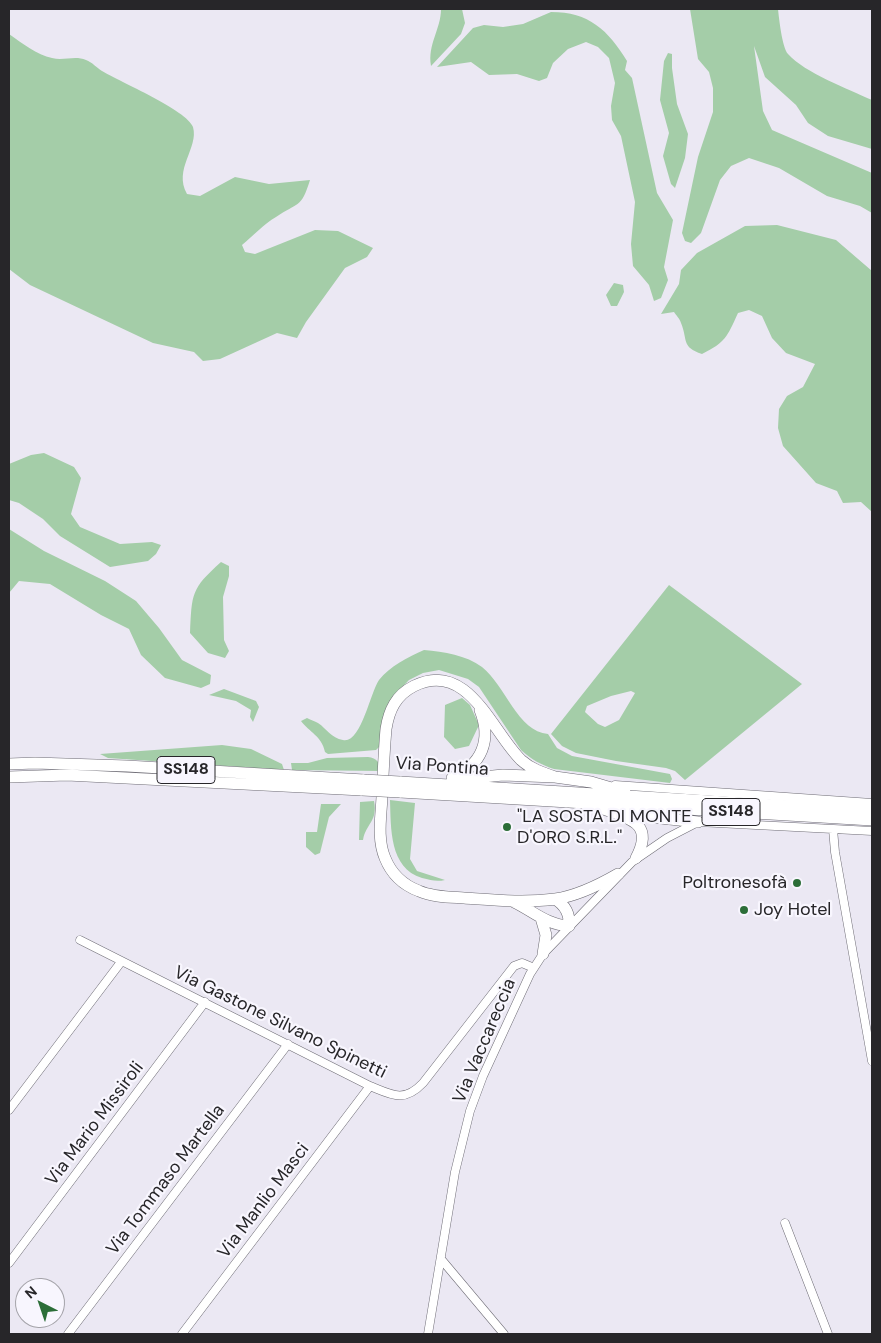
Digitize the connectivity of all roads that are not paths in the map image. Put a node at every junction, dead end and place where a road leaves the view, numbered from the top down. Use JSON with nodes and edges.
{"nodes":[{"id":1,"x":477,"y":701,"type":"junction"},
{"id":2,"x":9,"y":764,"type":"edge"},
{"id":3,"x":9,"y":777,"type":"edge"},
{"id":4,"x":555,"y":777,"type":"junction"},
{"id":5,"x":446,"y":780,"type":"junction"},
{"id":6,"x":591,"y":782,"type":"junction"},
{"id":7,"x":363,"y":785,"type":"junction"},
{"id":8,"x":400,"y":787,"type":"junction"},
{"id":9,"x":646,"y":798,"type":"junction"},
{"id":10,"x":872,"y":803,"type":"edge"},
{"id":11,"x":589,"y":804,"type":"junction"},
{"id":12,"x":872,"y":811,"type":"edge"},
{"id":13,"x":872,"y":820,"type":"edge"},
{"id":14,"x":698,"y":822,"type":"junction"},
{"id":15,"x":833,"y":829,"type":"junction"},
{"id":16,"x":872,"y":831,"type":"edge"},
{"id":17,"x":636,"y":858,"type":"junction"},
{"id":18,"x":618,"y":874,"type":"junction"},
{"id":19,"x":555,"y":899,"type":"junction"},
{"id":20,"x":512,"y":902,"type":"junction"},
{"id":21,"x":541,"y":918,"type":"junction"},
{"id":22,"x":569,"y":926,"type":"junction"},
{"id":23,"x":80,"y":940,"type":"dead end"},
{"id":24,"x":544,"y":954,"type":"junction"},
{"id":25,"x":121,"y":962,"type":"junction"},
{"id":26,"x":534,"y":968,"type":"junction"},
{"id":27,"x":206,"y":1002,"type":"junction"},
{"id":28,"x":288,"y":1044,"type":"junction"},
{"id":29,"x":872,"y":1061,"type":"edge"},
{"id":30,"x":370,"y":1086,"type":"junction"},
{"id":31,"x":9,"y":1110,"type":"edge"},
{"id":32,"x":784,"y":1223,"type":"dead end"},
{"id":33,"x":441,"y":1259,"type":"junction"},
{"id":34,"x":9,"y":1263,"type":"edge"},
{"id":35,"x":68,"y":1334,"type":"edge"},
{"id":36,"x":182,"y":1334,"type":"edge"},
{"id":37,"x":428,"y":1334,"type":"edge"},
{"id":38,"x":504,"y":1334,"type":"edge"},
{"id":39,"x":828,"y":1334,"type":"edge"}],
"edges":[{"from":1,"to":4,"type":"highway"},
{"from":1,"to":5,"type":"highway"},
{"from":1,"to":20,"type":"highway"},
{"from":2,"to":7,"type":"highway","name":"Via Pontina","number":"SS148"},
{"from":3,"to":7,"type":"highway","name":"Via Pontina","number":"SS148"},
{"from":4,"to":5,"type":"highway"},
{"from":4,"to":6,"type":"highway"},
{"from":5,"to":8,"type":"highway"},
{"from":6,"to":9,"type":"highway"},
{"from":6,"to":10,"type":"street"},
{"from":7,"to":8,"type":"highway","name":"Via Pontina","number":"SS148","bridge":true},
{"from":8,"to":9,"type":"highway","name":"Via Pontina","number":"SS148"},
{"from":8,"to":11,"type":"highway","name":"Via Pontina","number":"SS148"},
{"from":9,"to":12,"type":"highway","name":"Via Pontina","number":"SS148"},
{"from":11,"to":13,"type":"highway","name":"Via Pontina","number":"SS148"},
{"from":11,"to":14,"type":"highway"},
{"from":11,"to":17,"type":"highway"},
{"from":14,"to":15,"type":"street"},
{"from":14,"to":17,"type":"street","name":"Via Vaccareccia"},
{"from":15,"to":16,"type":"street"},
{"from":15,"to":29,"type":"street"},
{"from":17,"to":18,"type":"street","name":"Via Vaccareccia"},
{"from":18,"to":19,"type":"highway"},
{"from":18,"to":22,"type":"street","name":"Via Vaccareccia"},
{"from":19,"to":20,"type":"highway"},
{"from":19,"to":22,"type":"highway"},
{"from":20,"to":21,"type":"highway"},
{"from":21,"to":22,"type":"highway"},
{"from":21,"to":24,"type":"highway"},
{"from":22,"to":24,"type":"street","name":"Via Vaccareccia"},
{"from":23,"to":25,"type":"street","name":"Via Gastone Silvano Spinetti"},
{"from":24,"to":26,"type":"street","name":"Via Vaccareccia"},
{"from":25,"to":27,"type":"street","name":"Via Gastone Silvano Spinetti"},
{"from":25,"to":31,"type":"street"},
{"from":26,"to":30,"type":"street","name":"Via Gastone Silvano Spinetti"},
{"from":26,"to":33,"type":"street","name":"Via Vaccareccia"},
{"from":27,"to":28,"type":"street","name":"Via Gastone Silvano Spinetti"},
{"from":27,"to":34,"type":"street","name":"Via Mario Missiroli"},
{"from":28,"to":30,"type":"street","name":"Via Gastone Silvano Spinetti"},
{"from":28,"to":35,"type":"street","name":"Via Tommaso Martella"},
{"from":30,"to":36,"type":"street","name":"Via Manlio Masci"},
{"from":32,"to":39,"type":"street"},
{"from":33,"to":37,"type":"street","name":"Via Vaccareccia"},
{"from":33,"to":38,"type":"street"}]}
